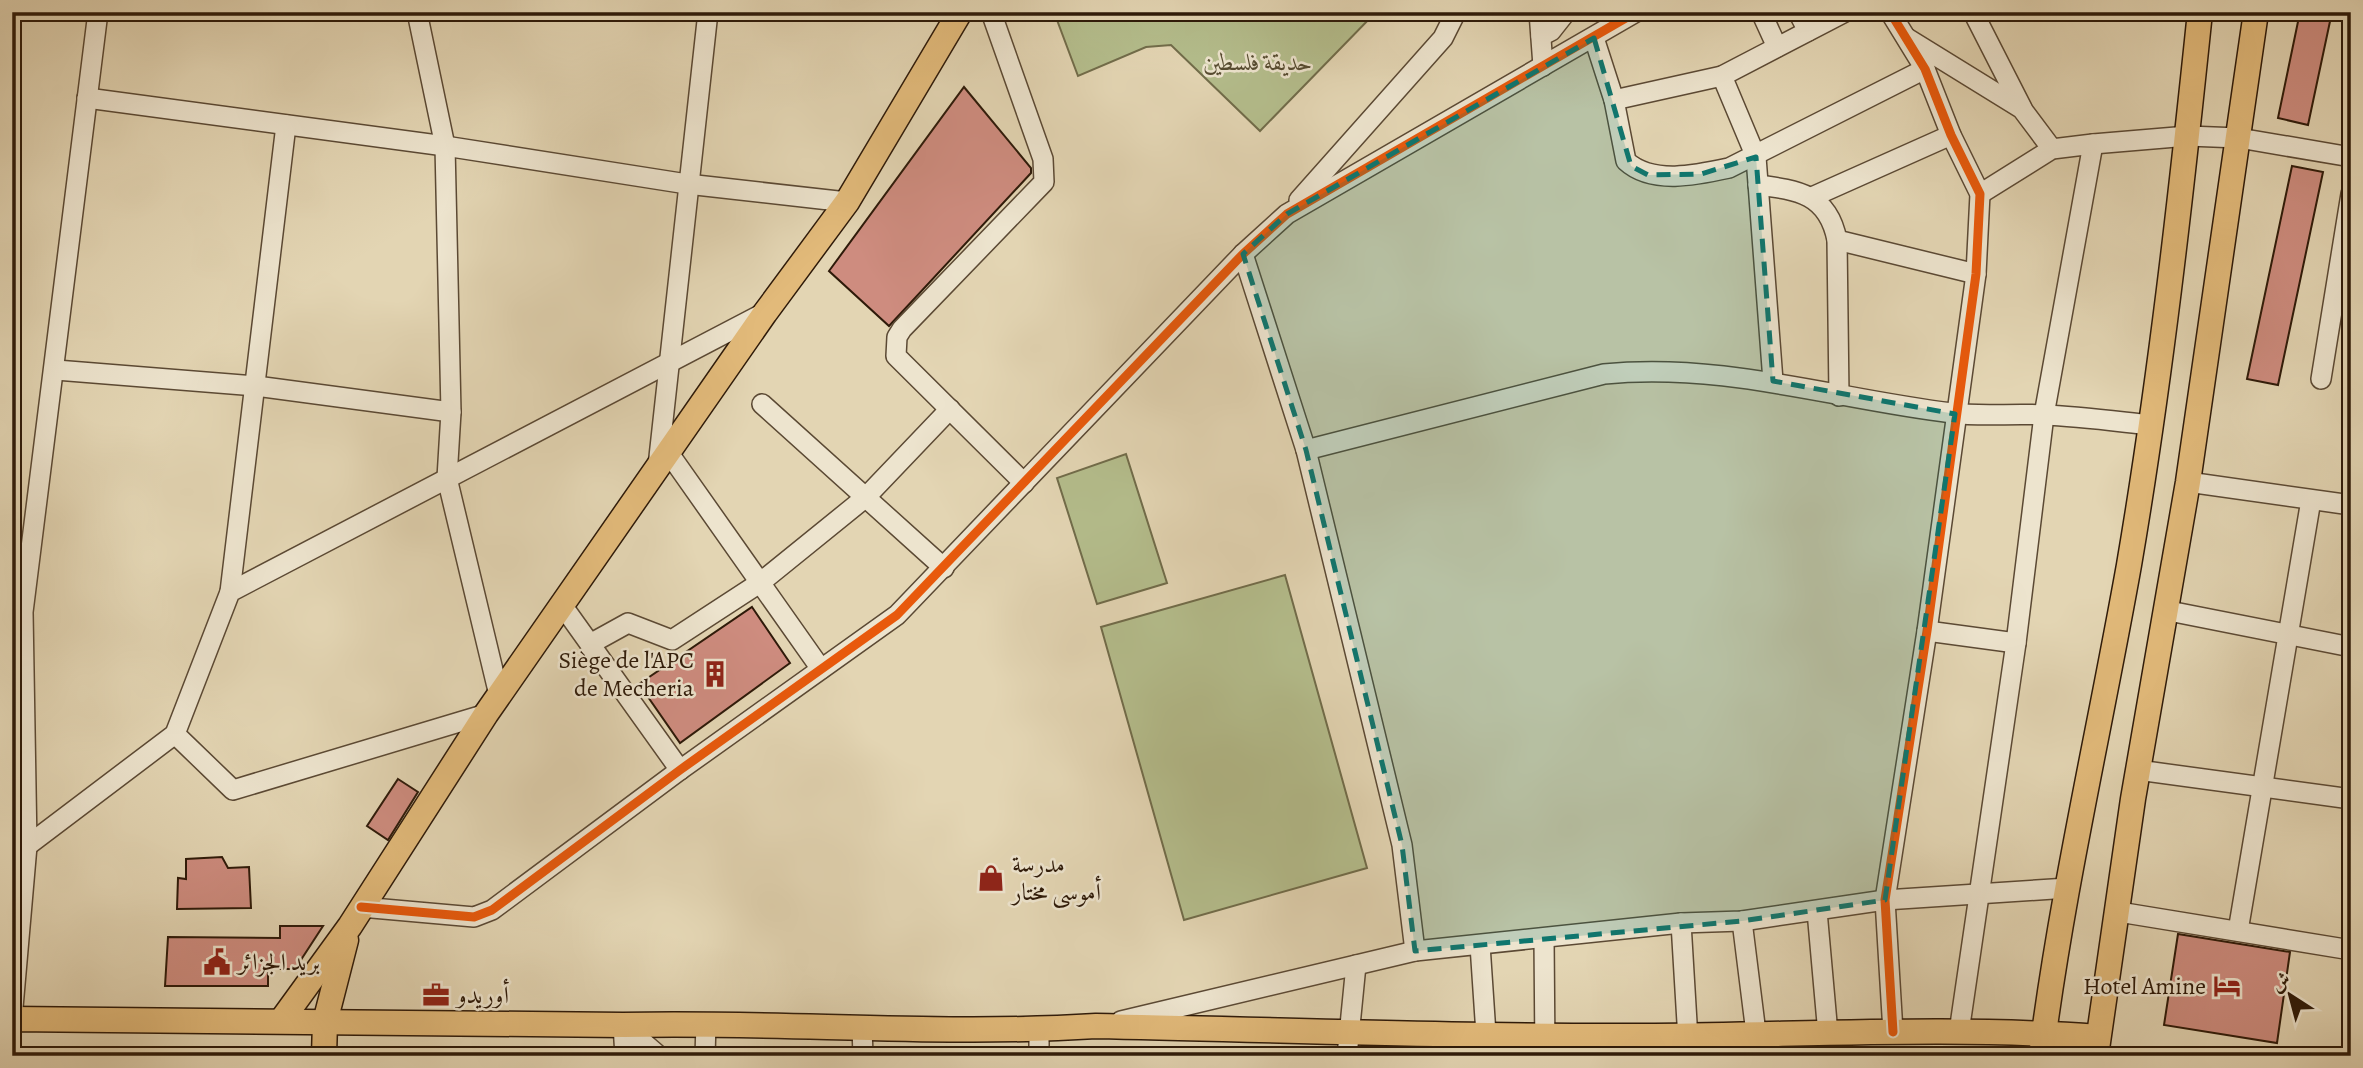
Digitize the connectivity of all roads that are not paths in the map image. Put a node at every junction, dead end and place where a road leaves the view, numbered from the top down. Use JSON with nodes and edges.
{"nodes":[{"id":1,"x":98,"y":12,"type":"edge"},
{"id":2,"x":417,"y":12,"type":"edge"},
{"id":3,"x":708,"y":12,"type":"edge"},
{"id":4,"x":960,"y":12,"type":"edge"},
{"id":5,"x":991,"y":12,"type":"edge"},
{"id":6,"x":1456,"y":12,"type":"edge"},
{"id":7,"x":1539,"y":12,"type":"edge"},
{"id":8,"x":1566,"y":12,"type":"edge"},
{"id":9,"x":1636,"y":12,"type":"edge"},
{"id":10,"x":1761,"y":12,"type":"edge"},
{"id":11,"x":1798,"y":12,"type":"edge"},
{"id":12,"x":1845,"y":12,"type":"edge"},
{"id":13,"x":1890,"y":12,"type":"edge"},
{"id":14,"x":1973,"y":12,"type":"edge"},
{"id":15,"x":2200,"y":12,"type":"edge"},
{"id":16,"x":2256,"y":12,"type":"edge"},
{"id":17,"x":1808,"y":31,"type":"junction"},
{"id":18,"x":1541,"y":36,"type":"junction"},
{"id":19,"x":1906,"y":37,"type":"junction"},
{"id":20,"x":1594,"y":38,"type":"junction"},
{"id":21,"x":1777,"y":47,"type":"junction"},
{"id":22,"x":1543,"y":66,"type":"junction"},
{"id":23,"x":1925,"y":69,"type":"junction"},
{"id":24,"x":1723,"y":76,"type":"junction"},
{"id":25,"x":87,"y":98,"type":"junction"},
{"id":26,"x":1614,"y":100,"type":"junction"},
{"id":27,"x":2022,"y":109,"type":"junction"},
{"id":28,"x":286,"y":125,"type":"junction"},
{"id":29,"x":1951,"y":135,"type":"junction"},
{"id":30,"x":2188,"y":136,"type":"junction"},
{"id":31,"x":2239,"y":138,"type":"junction"},
{"id":32,"x":2093,"y":144,"type":"junction"},
{"id":33,"x":445,"y":146,"type":"junction"},
{"id":34,"x":2052,"y":149,"type":"junction"},
{"id":35,"x":1756,"y":157,"type":"junction"},
{"id":36,"x":2351,"y":157,"type":"edge"},
{"id":37,"x":687,"y":184,"type":"junction"},
{"id":38,"x":1758,"y":185,"type":"junction"},
{"id":39,"x":1980,"y":194,"type":"junction"},
{"id":40,"x":2351,"y":194,"type":"edge"},
{"id":41,"x":1812,"y":197,"type":"junction"},
{"id":42,"x":848,"y":202,"type":"junction"},
{"id":43,"x":1287,"y":214,"type":"junction"},
{"id":44,"x":1837,"y":240,"type":"junction"},
{"id":45,"x":1243,"y":254,"type":"junction"},
{"id":46,"x":1976,"y":274,"type":"junction"},
{"id":47,"x":765,"y":313,"type":"junction"},
{"id":48,"x":667,"y":364,"type":"junction"},
{"id":49,"x":56,"y":370,"type":"junction"},
{"id":50,"x":2321,"y":379,"type":"dead end"},
{"id":51,"x":1773,"y":381,"type":"junction"},
{"id":52,"x":256,"y":386,"type":"junction"},
{"id":53,"x":1839,"y":396,"type":"junction"},
{"id":54,"x":762,"y":404,"type":"dead end"},
{"id":55,"x":950,"y":409,"type":"junction"},
{"id":56,"x":451,"y":412,"type":"junction"},
{"id":57,"x":1955,"y":414,"type":"junction"},
{"id":58,"x":2044,"y":415,"type":"junction"},
{"id":59,"x":2149,"y":425,"type":"junction"},
{"id":60,"x":1306,"y":450,"type":"junction"},
{"id":61,"x":663,"y":459,"type":"junction"},
{"id":62,"x":447,"y":478,"type":"junction"},
{"id":63,"x":2188,"y":482,"type":"junction"},
{"id":64,"x":1024,"y":483,"type":"junction"},
{"id":65,"x":866,"y":497,"type":"junction"},
{"id":66,"x":2311,"y":500,"type":"junction"},
{"id":67,"x":2351,"y":505,"type":"edge"},
{"id":68,"x":944,"y":568,"type":"junction"},
{"id":69,"x":761,"y":582,"type":"junction"},
{"id":70,"x":230,"y":592,"type":"junction"},
{"id":71,"x":562,"y":605,"type":"junction"},
{"id":72,"x":2164,"y":610,"type":"junction"},
{"id":73,"x":1927,"y":631,"type":"junction"},
{"id":74,"x":2289,"y":635,"type":"junction"},
{"id":75,"x":2016,"y":643,"type":"junction"},
{"id":76,"x":590,"y":644,"type":"junction"},
{"id":77,"x":2351,"y":647,"type":"edge"},
{"id":78,"x":821,"y":669,"type":"junction"},
{"id":79,"x":492,"y":704,"type":"junction"},
{"id":80,"x":175,"y":734,"type":"junction"},
{"id":81,"x":680,"y":770,"type":"junction"},
{"id":82,"x":2138,"y":770,"type":"junction"},
{"id":83,"x":2263,"y":786,"type":"junction"},
{"id":84,"x":2351,"y":799,"type":"edge"},
{"id":85,"x":27,"y":846,"type":"junction"},
{"id":86,"x":2068,"y":888,"type":"junction"},
{"id":87,"x":1979,"y":894,"type":"junction"},
{"id":88,"x":1885,"y":900,"type":"junction"},
{"id":89,"x":1816,"y":911,"type":"junction"},
{"id":90,"x":2119,"y":912,"type":"junction"},
{"id":91,"x":356,"y":916,"type":"junction"},
{"id":92,"x":1742,"y":921,"type":"junction"},
{"id":93,"x":1681,"y":923,"type":"junction"},
{"id":94,"x":2238,"y":932,"type":"junction"},
{"id":95,"x":1544,"y":938,"type":"junction"},
{"id":96,"x":1480,"y":945,"type":"junction"},
{"id":97,"x":2351,"y":950,"type":"edge"},
{"id":98,"x":1415,"y":951,"type":"junction"},
{"id":99,"x":1356,"y":965,"type":"junction"},
{"id":100,"x":12,"y":1021,"type":"edge"},
{"id":101,"x":281,"y":1021,"type":"junction"},
{"id":102,"x":325,"y":1022,"type":"junction"},
{"id":103,"x":706,"y":1023,"type":"junction"},
{"id":104,"x":623,"y":1025,"type":"junction"},
{"id":105,"x":1096,"y":1026,"type":"junction"},
{"id":106,"x":862,"y":1027,"type":"junction"},
{"id":107,"x":1039,"y":1030,"type":"junction"},
{"id":108,"x":1893,"y":1032,"type":"junction"},
{"id":109,"x":1959,"y":1032,"type":"junction"},
{"id":110,"x":1756,"y":1033,"type":"junction"},
{"id":111,"x":1486,"y":1034,"type":"junction"},
{"id":112,"x":1828,"y":1034,"type":"junction"},
{"id":113,"x":1347,"y":1044,"type":"edge"},
{"id":114,"x":2042,"y":1044,"type":"edge"},
{"id":115,"x":1545,"y":1046,"type":"edge"},
{"id":116,"x":1690,"y":1046,"type":"edge"},
{"id":117,"x":2097,"y":1046,"type":"edge"},
{"id":118,"x":324,"y":1056,"type":"edge"},
{"id":119,"x":625,"y":1056,"type":"edge"},
{"id":120,"x":659,"y":1056,"type":"edge"},
{"id":121,"x":705,"y":1056,"type":"edge"},
{"id":122,"x":863,"y":1056,"type":"edge"},
{"id":123,"x":1039,"y":1056,"type":"edge"}],
"edges":[{"from":1,"to":25,"type":"street"},
{"from":2,"to":33,"type":"street"},
{"from":3,"to":37,"type":"street"},
{"from":4,"to":42,"type":"main road"},
{"from":5,"to":55,"type":"street"},
{"from":6,"to":43,"type":"street"},
{"from":7,"to":18,"type":"street"},
{"from":8,"to":18,"type":"street"},
{"from":9,"to":20,"type":"street"},
{"from":10,"to":21,"type":"street"},
{"from":11,"to":17,"type":"street"},
{"from":12,"to":17,"type":"street"},
{"from":13,"to":19,"type":"street"},
{"from":14,"to":27,"type":"street"},
{"from":15,"to":30,"type":"main road"},
{"from":16,"to":31,"type":"main road"},
{"from":17,"to":21,"type":"street"},
{"from":18,"to":22,"type":"street"},
{"from":19,"to":23,"type":"street"},
{"from":19,"to":27,"type":"street"},
{"from":20,"to":22,"type":"street"},
{"from":20,"to":26,"type":"street"},
{"from":21,"to":24,"type":"street"},
{"from":22,"to":43,"type":"street"},
{"from":23,"to":29,"type":"street"},
{"from":23,"to":35,"type":"street"},
{"from":24,"to":26,"type":"street"},
{"from":24,"to":35,"type":"street"},
{"from":25,"to":28,"type":"street"},
{"from":25,"to":49,"type":"street"},
{"from":26,"to":35,"type":"street"},
{"from":27,"to":34,"type":"street"},
{"from":28,"to":33,"type":"street"},
{"from":28,"to":52,"type":"street"},
{"from":29,"to":39,"type":"street"},
{"from":29,"to":41,"type":"street"},
{"from":30,"to":31,"type":"street"},
{"from":30,"to":32,"type":"street"},
{"from":30,"to":59,"type":"main road"},
{"from":31,"to":36,"type":"street"},
{"from":31,"to":63,"type":"main road"},
{"from":32,"to":34,"type":"street"},
{"from":32,"to":58,"type":"street"},
{"from":33,"to":37,"type":"street"},
{"from":33,"to":56,"type":"street"},
{"from":34,"to":39,"type":"street"},
{"from":35,"to":38,"type":"street"},
{"from":37,"to":42,"type":"street"},
{"from":37,"to":48,"type":"street"},
{"from":38,"to":41,"type":"street"},
{"from":38,"to":51,"type":"street"},
{"from":39,"to":46,"type":"street"},
{"from":40,"to":50,"type":"street"},
{"from":41,"to":44,"type":"street"},
{"from":42,"to":47,"type":"main road"},
{"from":43,"to":45,"type":"street"},
{"from":44,"to":46,"type":"street"},
{"from":44,"to":53,"type":"street"},
{"from":45,"to":60,"type":"street"},
{"from":45,"to":64,"type":"street"},
{"from":46,"to":57,"type":"street"},
{"from":47,"to":48,"type":"street"},
{"from":47,"to":61,"type":"main road"},
{"from":48,"to":61,"type":"street"},
{"from":48,"to":62,"type":"street"},
{"from":49,"to":52,"type":"street"},
{"from":49,"to":85,"type":"street"},
{"from":51,"to":53,"type":"street"},
{"from":51,"to":60,"type":"street"},
{"from":52,"to":56,"type":"street"},
{"from":52,"to":70,"type":"street"},
{"from":53,"to":57,"type":"street"},
{"from":54,"to":65,"type":"street"},
{"from":55,"to":64,"type":"street"},
{"from":55,"to":65,"type":"street"},
{"from":56,"to":62,"type":"street"},
{"from":57,"to":58,"type":"street"},
{"from":57,"to":73,"type":"street"},
{"from":58,"to":59,"type":"street"},
{"from":58,"to":75,"type":"street"},
{"from":59,"to":86,"type":"main road"},
{"from":60,"to":98,"type":"street"},
{"from":61,"to":69,"type":"street"},
{"from":61,"to":71,"type":"main road"},
{"from":62,"to":70,"type":"street"},
{"from":62,"to":79,"type":"street"},
{"from":63,"to":66,"type":"street"},
{"from":63,"to":72,"type":"main road"},
{"from":64,"to":68,"type":"street"},
{"from":65,"to":68,"type":"street"},
{"from":65,"to":69,"type":"street"},
{"from":66,"to":67,"type":"street"},
{"from":66,"to":74,"type":"street"},
{"from":68,"to":78,"type":"street"},
{"from":69,"to":76,"type":"street"},
{"from":69,"to":78,"type":"street"},
{"from":70,"to":80,"type":"street"},
{"from":71,"to":76,"type":"street"},
{"from":71,"to":79,"type":"main road"},
{"from":72,"to":74,"type":"street"},
{"from":72,"to":82,"type":"main road"},
{"from":73,"to":75,"type":"street"},
{"from":73,"to":88,"type":"street"},
{"from":74,"to":77,"type":"street"},
{"from":74,"to":83,"type":"street"},
{"from":75,"to":87,"type":"street"},
{"from":76,"to":81,"type":"street"},
{"from":78,"to":81,"type":"street"},
{"from":79,"to":80,"type":"street"},
{"from":79,"to":91,"type":"main road"},
{"from":80,"to":85,"type":"street"},
{"from":81,"to":91,"type":"street"},
{"from":82,"to":83,"type":"street"},
{"from":82,"to":90,"type":"main road"},
{"from":83,"to":84,"type":"street"},
{"from":83,"to":94,"type":"street"},
{"from":85,"to":100,"type":"street"},
{"from":86,"to":87,"type":"street"},
{"from":86,"to":114,"type":"main road"},
{"from":87,"to":88,"type":"street"},
{"from":87,"to":109,"type":"street"},
{"from":88,"to":89,"type":"street"},
{"from":88,"to":108,"type":"street"},
{"from":89,"to":92,"type":"street"},
{"from":89,"to":112,"type":"street"},
{"from":90,"to":94,"type":"street"},
{"from":90,"to":117,"type":"main road"},
{"from":91,"to":101,"type":"main road"},
{"from":91,"to":102,"type":"main road"},
{"from":92,"to":93,"type":"street"},
{"from":92,"to":110,"type":"street"},
{"from":93,"to":95,"type":"street"},
{"from":93,"to":116,"type":"street"},
{"from":94,"to":97,"type":"street"},
{"from":95,"to":96,"type":"street"},
{"from":95,"to":115,"type":"street"},
{"from":96,"to":98,"type":"street"},
{"from":96,"to":111,"type":"street"},
{"from":98,"to":99,"type":"street"},
{"from":99,"to":105,"type":"street"},
{"from":99,"to":113,"type":"street"},
{"from":100,"to":101,"type":"main road"},
{"from":101,"to":102,"type":"main road"},
{"from":102,"to":104,"type":"main road"},
{"from":102,"to":118,"type":"main road"},
{"from":103,"to":104,"type":"main road"},
{"from":103,"to":106,"type":"main road"},
{"from":103,"to":121,"type":"street"},
{"from":104,"to":119,"type":"street"},
{"from":104,"to":120,"type":"street"},
{"from":105,"to":107,"type":"main road"},
{"from":105,"to":113,"type":"main road"},
{"from":106,"to":107,"type":"main road"},
{"from":106,"to":122,"type":"street"},
{"from":107,"to":123,"type":"street"},
{"from":108,"to":109,"type":"main road"},
{"from":108,"to":112,"type":"main road"},
{"from":109,"to":114,"type":"main road"},
{"from":110,"to":112,"type":"main road"},
{"from":110,"to":116,"type":"main road"},
{"from":111,"to":113,"type":"main road"},
{"from":111,"to":115,"type":"main road"},
{"from":114,"to":117,"type":"main road"},
{"from":115,"to":116,"type":"main road"}]}
